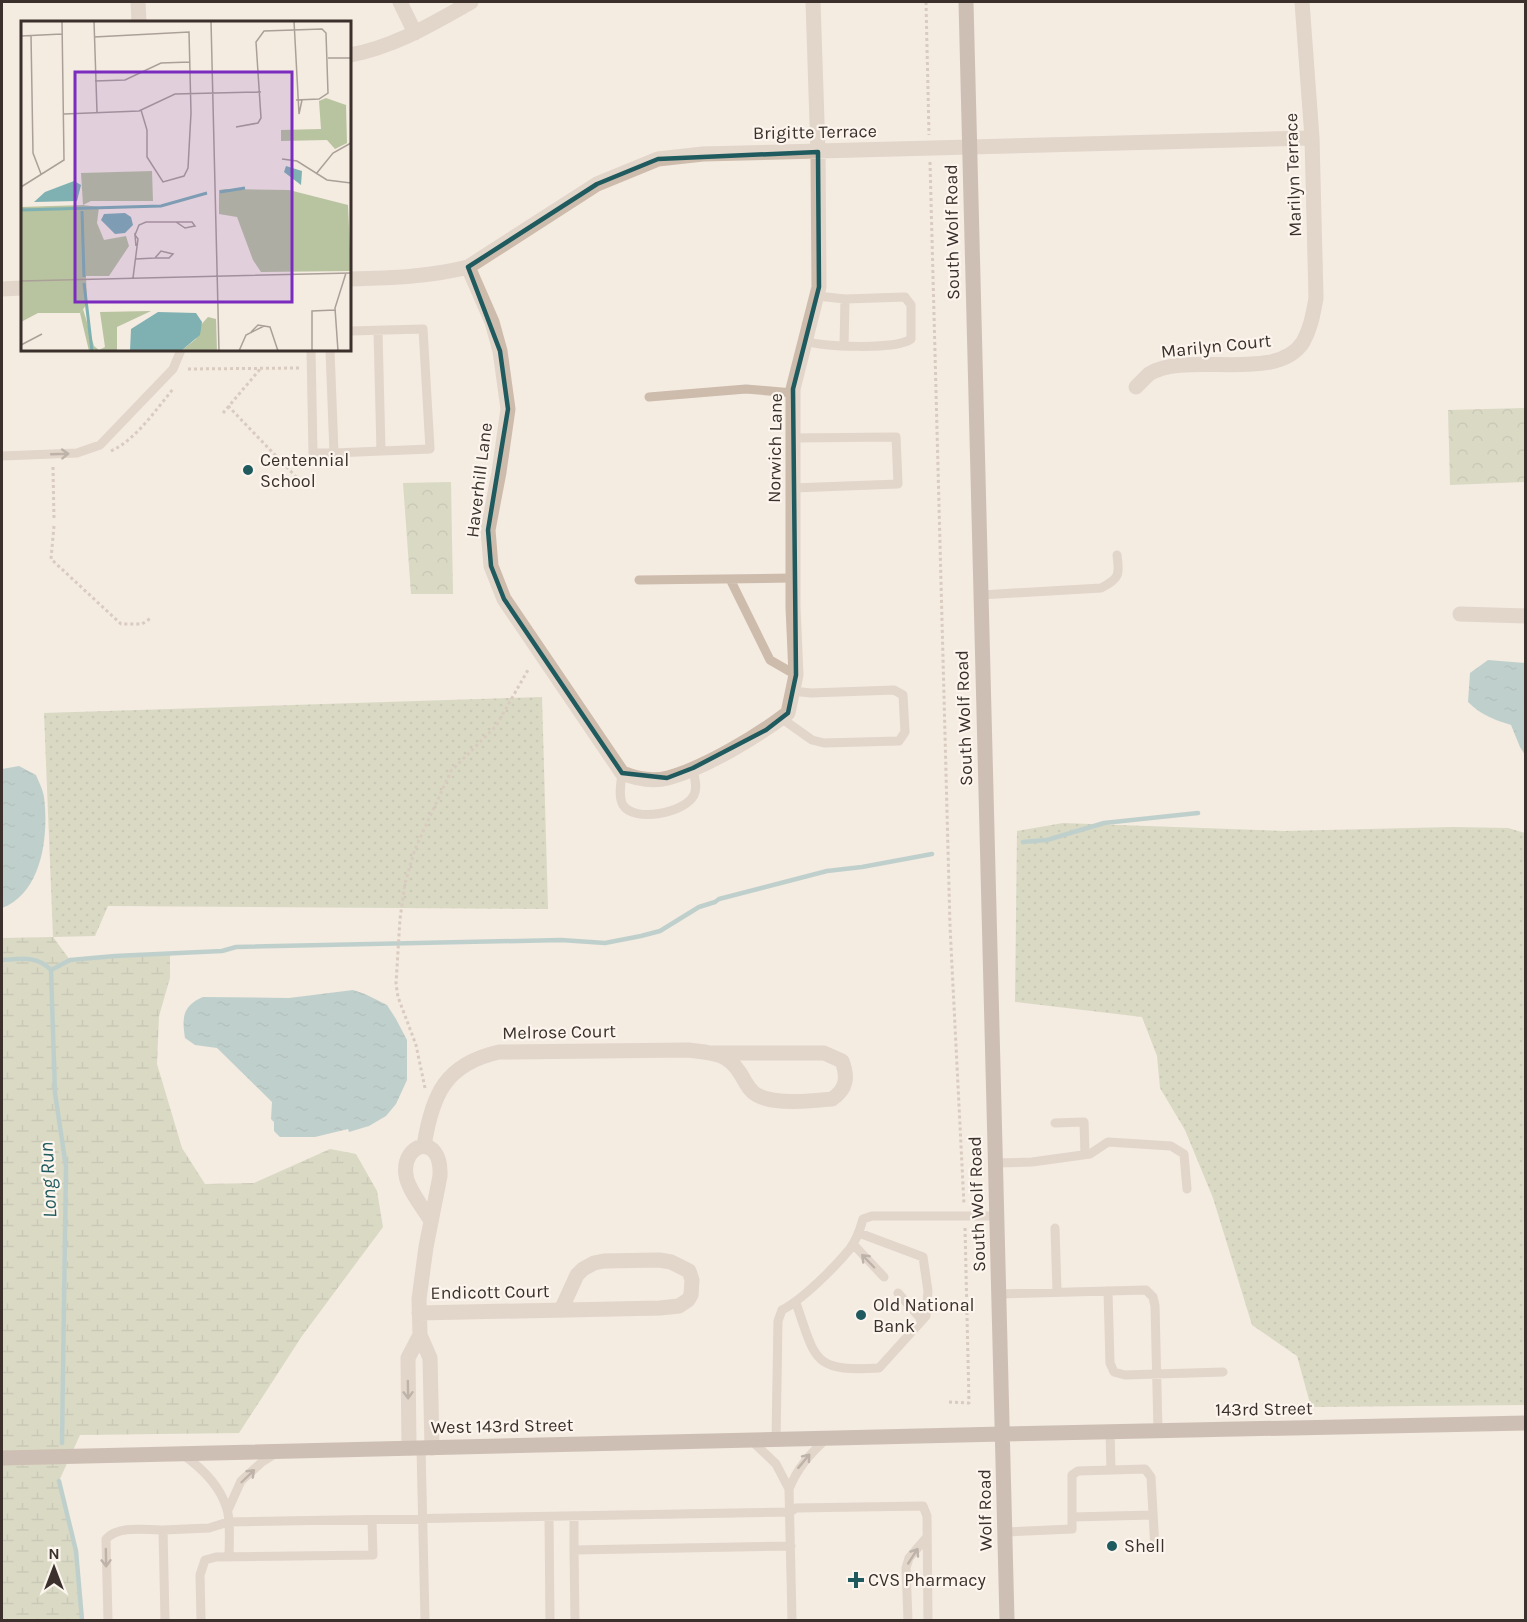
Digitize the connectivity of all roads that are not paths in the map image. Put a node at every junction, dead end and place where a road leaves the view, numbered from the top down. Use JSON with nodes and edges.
{"nodes":[{"id":1,"x":138,"y":2,"type":"edge"},
{"id":2,"x":400,"y":2,"type":"edge"},
{"id":3,"x":471,"y":2,"type":"edge"},
{"id":4,"x":813,"y":2,"type":"edge"},
{"id":5,"x":966,"y":2,"type":"edge"},
{"id":6,"x":1302,"y":2,"type":"edge"},
{"id":7,"x":139,"y":21,"type":"edge"},
{"id":8,"x":415,"y":33,"type":"junction"},
{"id":9,"x":351,"y":55,"type":"edge"},
{"id":10,"x":1312,"y":138,"type":"junction"},
{"id":11,"x":969,"y":147,"type":"junction"},
{"id":12,"x":818,"y":152,"type":"junction"},
{"id":13,"x":468,"y":267,"type":"junction"},
{"id":14,"x":351,"y":279,"type":"edge"},
{"id":15,"x":21,"y":288,"type":"edge"},
{"id":16,"x":2,"y":289,"type":"edge"},
{"id":17,"x":817,"y":296,"type":"junction"},
{"id":18,"x":845,"y":299,"type":"junction"},
{"id":19,"x":378,"y":331,"type":"junction"},
{"id":20,"x":351,"y":332,"type":"edge"},
{"id":21,"x":806,"y":341,"type":"junction"},
{"id":22,"x":1302,"y":344,"type":"joint"},
{"id":23,"x":844,"y":346,"type":"junction"},
{"id":24,"x":181,"y":351,"type":"edge"},
{"id":25,"x":311,"y":351,"type":"edge"},
{"id":26,"x":330,"y":351,"type":"edge"},
{"id":27,"x":1136,"y":387,"type":"dead end"},
{"id":28,"x":794,"y":393,"type":"junction"},
{"id":29,"x":649,"y":397,"type":"dead end"},
{"id":30,"x":794,"y":438,"type":"junction"},
{"id":31,"x":381,"y":451,"type":"junction"},
{"id":32,"x":334,"y":453,"type":"junction"},
{"id":33,"x":2,"y":456,"type":"edge"},
{"id":34,"x":794,"y":488,"type":"junction"},
{"id":35,"x":1117,"y":555,"type":"dead end"},
{"id":36,"x":794,"y":578,"type":"junction"},
{"id":37,"x":730,"y":579,"type":"junction"},
{"id":38,"x":639,"y":580,"type":"dead end"},
{"id":39,"x":981,"y":595,"type":"junction"},
{"id":40,"x":1460,"y":614,"type":"dead end"},
{"id":41,"x":1526,"y":616,"type":"edge"},
{"id":42,"x":796,"y":675,"type":"junction"},
{"id":43,"x":792,"y":691,"type":"junction"},
{"id":44,"x":781,"y":718,"type":"junction"},
{"id":45,"x":693,"y":768,"type":"junction"},
{"id":46,"x":622,"y":773,"type":"junction"},
{"id":47,"x":714,"y":1053,"type":"junction"},
{"id":48,"x":1055,"y":1123,"type":"dead end"},
{"id":49,"x":424,"y":1146,"type":"junction"},
{"id":50,"x":1085,"y":1154,"type":"junction"},
{"id":51,"x":995,"y":1163,"type":"junction"},
{"id":52,"x":1187,"y":1189,"type":"dead end"},
{"id":53,"x":997,"y":1216,"type":"junction"},
{"id":54,"x":431,"y":1221,"type":"junction"},
{"id":55,"x":1055,"y":1228,"type":"dead end"},
{"id":56,"x":859,"y":1233,"type":"junction"},
{"id":57,"x":852,"y":1244,"type":"junction"},
{"id":58,"x":884,"y":1277,"type":"dead end"},
{"id":59,"x":1108,"y":1291,"type":"junction"},
{"id":60,"x":1057,"y":1292,"type":"junction"},
{"id":61,"x":898,"y":1293,"type":"dead end"},
{"id":62,"x":999,"y":1294,"type":"junction"},
{"id":63,"x":796,"y":1303,"type":"junction"},
{"id":64,"x":561,"y":1310,"type":"junction"},
{"id":65,"x":419,"y":1313,"type":"junction"},
{"id":66,"x":922,"y":1320,"type":"junction"},
{"id":67,"x":420,"y":1335,"type":"junction"},
{"id":68,"x":1223,"y":1372,"type":"dead end"},
{"id":69,"x":1156,"y":1374,"type":"junction"},
{"id":70,"x":1526,"y":1423,"type":"edge"},
{"id":71,"x":1110,"y":1431,"type":"junction"},
{"id":72,"x":1158,"y":1431,"type":"junction"},
{"id":73,"x":1003,"y":1434,"type":"junction"},
{"id":74,"x":826,"y":1438,"type":"junction"},
{"id":75,"x":776,"y":1439,"type":"junction"},
{"id":76,"x":752,"y":1440,"type":"junction"},
{"id":77,"x":421,"y":1448,"type":"junction"},
{"id":78,"x":280,"y":1451,"type":"junction"},
{"id":79,"x":182,"y":1454,"type":"junction"},
{"id":80,"x":2,"y":1458,"type":"edge"},
{"id":81,"x":1111,"y":1470,"type":"junction"},
{"id":82,"x":789,"y":1489,"type":"junction"},
{"id":83,"x":228,"y":1510,"type":"junction"},
{"id":84,"x":790,"y":1512,"type":"junction"},
{"id":85,"x":1153,"y":1515,"type":"junction"},
{"id":86,"x":549,"y":1517,"type":"junction"},
{"id":87,"x":574,"y":1517,"type":"junction"},
{"id":88,"x":1071,"y":1517,"type":"junction"},
{"id":89,"x":424,"y":1520,"type":"junction"},
{"id":90,"x":372,"y":1521,"type":"junction"},
{"id":91,"x":228,"y":1522,"type":"junction"},
{"id":92,"x":163,"y":1530,"type":"junction"},
{"id":93,"x":1005,"y":1532,"type":"junction"},
{"id":94,"x":927,"y":1537,"type":"junction"},
{"id":95,"x":791,"y":1546,"type":"junction"},
{"id":96,"x":574,"y":1550,"type":"junction"},
{"id":97,"x":1155,"y":1550,"type":"dead end"},
{"id":98,"x":229,"y":1557,"type":"junction"},
{"id":99,"x":108,"y":1620,"type":"edge"},
{"id":100,"x":165,"y":1620,"type":"edge"},
{"id":101,"x":201,"y":1620,"type":"edge"},
{"id":102,"x":425,"y":1620,"type":"edge"},
{"id":103,"x":550,"y":1620,"type":"edge"},
{"id":104,"x":575,"y":1620,"type":"edge"},
{"id":105,"x":792,"y":1620,"type":"edge"},
{"id":106,"x":908,"y":1620,"type":"edge"},
{"id":107,"x":928,"y":1620,"type":"edge"},
{"id":108,"x":1007,"y":1620,"type":"edge"}],
"edges":[{"from":1,"to":7,"type":"street"},
{"from":2,"to":8,"type":"street"},
{"from":3,"to":8,"type":"street"},
{"from":4,"to":12,"type":"street","name":"Norwich Lane"},
{"from":5,"to":11,"type":"main road","name":"South Wolf Road"},
{"from":6,"to":10,"type":"street","name":"Marilyn Terrace"},
{"from":8,"to":9,"type":"street"},
{"from":10,"to":11,"type":"street","name":"Brigitte Terrace"},
{"from":10,"to":22,"type":"street","name":"Marilyn Terrace"},
{"from":11,"to":12,"type":"street","name":"Brigitte Terrace"},
{"from":11,"to":39,"type":"main road","name":"South Wolf Road"},
{"from":12,"to":13,"type":"street","name":"Brigitte Terrace"},
{"from":12,"to":17,"type":"street","name":"Norwich Lane"},
{"from":13,"to":14,"type":"street","name":"Brigitte Terrace"},
{"from":13,"to":46,"type":"street","name":"Haverhill Lane"},
{"from":15,"to":16,"type":"street"},
{"from":17,"to":18,"type":"lane"},
{"from":17,"to":21,"type":"street","name":"Norwich Lane"},
{"from":18,"to":23,"type":"lane"},
{"from":18,"to":23,"type":"lane"},
{"from":19,"to":20,"type":"lane"},
{"from":19,"to":31,"type":"lane"},
{"from":19,"to":31,"type":"lane"},
{"from":21,"to":23,"type":"lane"},
{"from":21,"to":28,"type":"street","name":"Norwich Lane"},
{"from":22,"to":27,"type":"street","name":"Marilyn Court"},
{"from":33,"to":24,"type":"lane","one_way":true},
{"from":25,"to":32,"type":"lane"},
{"from":26,"to":32,"type":"lane"},
{"from":28,"to":29,"type":"lane"},
{"from":28,"to":30,"type":"street","name":"Norwich Lane"},
{"from":30,"to":34,"type":"street","name":"Norwich Lane"},
{"from":30,"to":34,"type":"lane"},
{"from":31,"to":32,"type":"lane"},
{"from":34,"to":36,"type":"street","name":"Norwich Lane"},
{"from":35,"to":39,"type":"lane"},
{"from":36,"to":37,"type":"lane"},
{"from":36,"to":42,"type":"street","name":"Norwich Lane"},
{"from":37,"to":38,"type":"lane"},
{"from":37,"to":42,"type":"lane"},
{"from":39,"to":51,"type":"main road","name":"South Wolf Road"},
{"from":40,"to":41,"type":"street"},
{"from":42,"to":43,"type":"street","name":"Norwich Lane"},
{"from":43,"to":44,"type":"street","name":"Norwich Lane"},
{"from":43,"to":44,"type":"lane"},
{"from":44,"to":45,"type":"street"},
{"from":45,"to":46,"type":"street"},
{"from":45,"to":46,"type":"lane"},
{"from":47,"to":47,"type":"street","name":"Melrose Court"},
{"from":47,"to":49,"type":"street","name":"Melrose Court"},
{"from":48,"to":50,"type":"lane"},
{"from":49,"to":54,"type":"street"},
{"from":49,"to":54,"type":"street"},
{"from":50,"to":51,"type":"lane"},
{"from":50,"to":52,"type":"lane"},
{"from":51,"to":53,"type":"main road","name":"South Wolf Road"},
{"from":53,"to":56,"type":"lane"},
{"from":53,"to":62,"type":"main road","name":"South Wolf Road"},
{"from":54,"to":65,"type":"street"},
{"from":55,"to":60,"type":"lane"},
{"from":56,"to":57,"type":"lane"},
{"from":56,"to":66,"type":"lane"},
{"from":58,"to":57,"type":"lane","one_way":true},
{"from":57,"to":63,"type":"lane"},
{"from":59,"to":60,"type":"lane"},
{"from":59,"to":69,"type":"lane"},
{"from":59,"to":69,"type":"lane"},
{"from":60,"to":62,"type":"lane"},
{"from":61,"to":66,"type":"lane"},
{"from":62,"to":73,"type":"main road","name":"South Wolf Road"},
{"from":63,"to":66,"type":"lane"},
{"from":63,"to":75,"type":"lane"},
{"from":64,"to":64,"type":"street","name":"Endicott Court"},
{"from":64,"to":65,"type":"street","name":"Endicott Court"},
{"from":65,"to":67,"type":"street"},
{"from":67,"to":77,"type":"street"},
{"from":67,"to":77,"type":"street","one_way":true},
{"from":68,"to":69,"type":"lane"},
{"from":69,"to":72,"type":"lane"},
{"from":70,"to":72,"type":"main road","name":"143rd Street"},
{"from":71,"to":72,"type":"main road","name":"143rd Street"},
{"from":71,"to":73,"type":"main road","name":"143rd Street"},
{"from":71,"to":81,"type":"lane"},
{"from":73,"to":74,"type":"main road","name":"West 143rd Street"},
{"from":73,"to":93,"type":"main road","name":"Wolf Road"},
{"from":74,"to":75,"type":"main road","name":"West 143rd Street"},
{"from":82,"to":74,"type":"lane","one_way":true},
{"from":75,"to":76,"type":"main road","name":"West 143rd Street"},
{"from":76,"to":77,"type":"main road","name":"West 143rd Street"},
{"from":76,"to":82,"type":"lane"},
{"from":77,"to":78,"type":"main road","name":"West 143rd Street"},
{"from":77,"to":89,"type":"lane"},
{"from":78,"to":79,"type":"main road","name":"West 143rd Street"},
{"from":83,"to":78,"type":"lane","one_way":true},
{"from":79,"to":80,"type":"main road","name":"West 143rd Street"},
{"from":79,"to":83,"type":"lane"},
{"from":81,"to":85,"type":"lane"},
{"from":81,"to":88,"type":"lane"},
{"from":82,"to":84,"type":"lane"},
{"from":83,"to":91,"type":"lane"},
{"from":84,"to":87,"type":"lane"},
{"from":84,"to":94,"type":"lane"},
{"from":84,"to":95,"type":"lane"},
{"from":85,"to":88,"type":"lane"},
{"from":85,"to":97,"type":"lane"},
{"from":86,"to":87,"type":"lane"},
{"from":86,"to":89,"type":"lane"},
{"from":86,"to":103,"type":"lane"},
{"from":87,"to":96,"type":"lane"},
{"from":88,"to":93,"type":"lane"},
{"from":89,"to":90,"type":"lane"},
{"from":89,"to":102,"type":"lane"},
{"from":90,"to":91,"type":"lane"},
{"from":90,"to":98,"type":"lane"},
{"from":91,"to":92,"type":"lane"},
{"from":91,"to":98,"type":"lane"},
{"from":92,"to":99,"type":"lane","one_way":true},
{"from":92,"to":100,"type":"lane"},
{"from":93,"to":108,"type":"main road","name":"Wolf Road"},
{"from":106,"to":94,"type":"lane","one_way":true},
{"from":94,"to":107,"type":"lane"},
{"from":95,"to":96,"type":"lane"},
{"from":95,"to":105,"type":"lane"},
{"from":96,"to":104,"type":"lane"},
{"from":98,"to":101,"type":"lane"}]}
